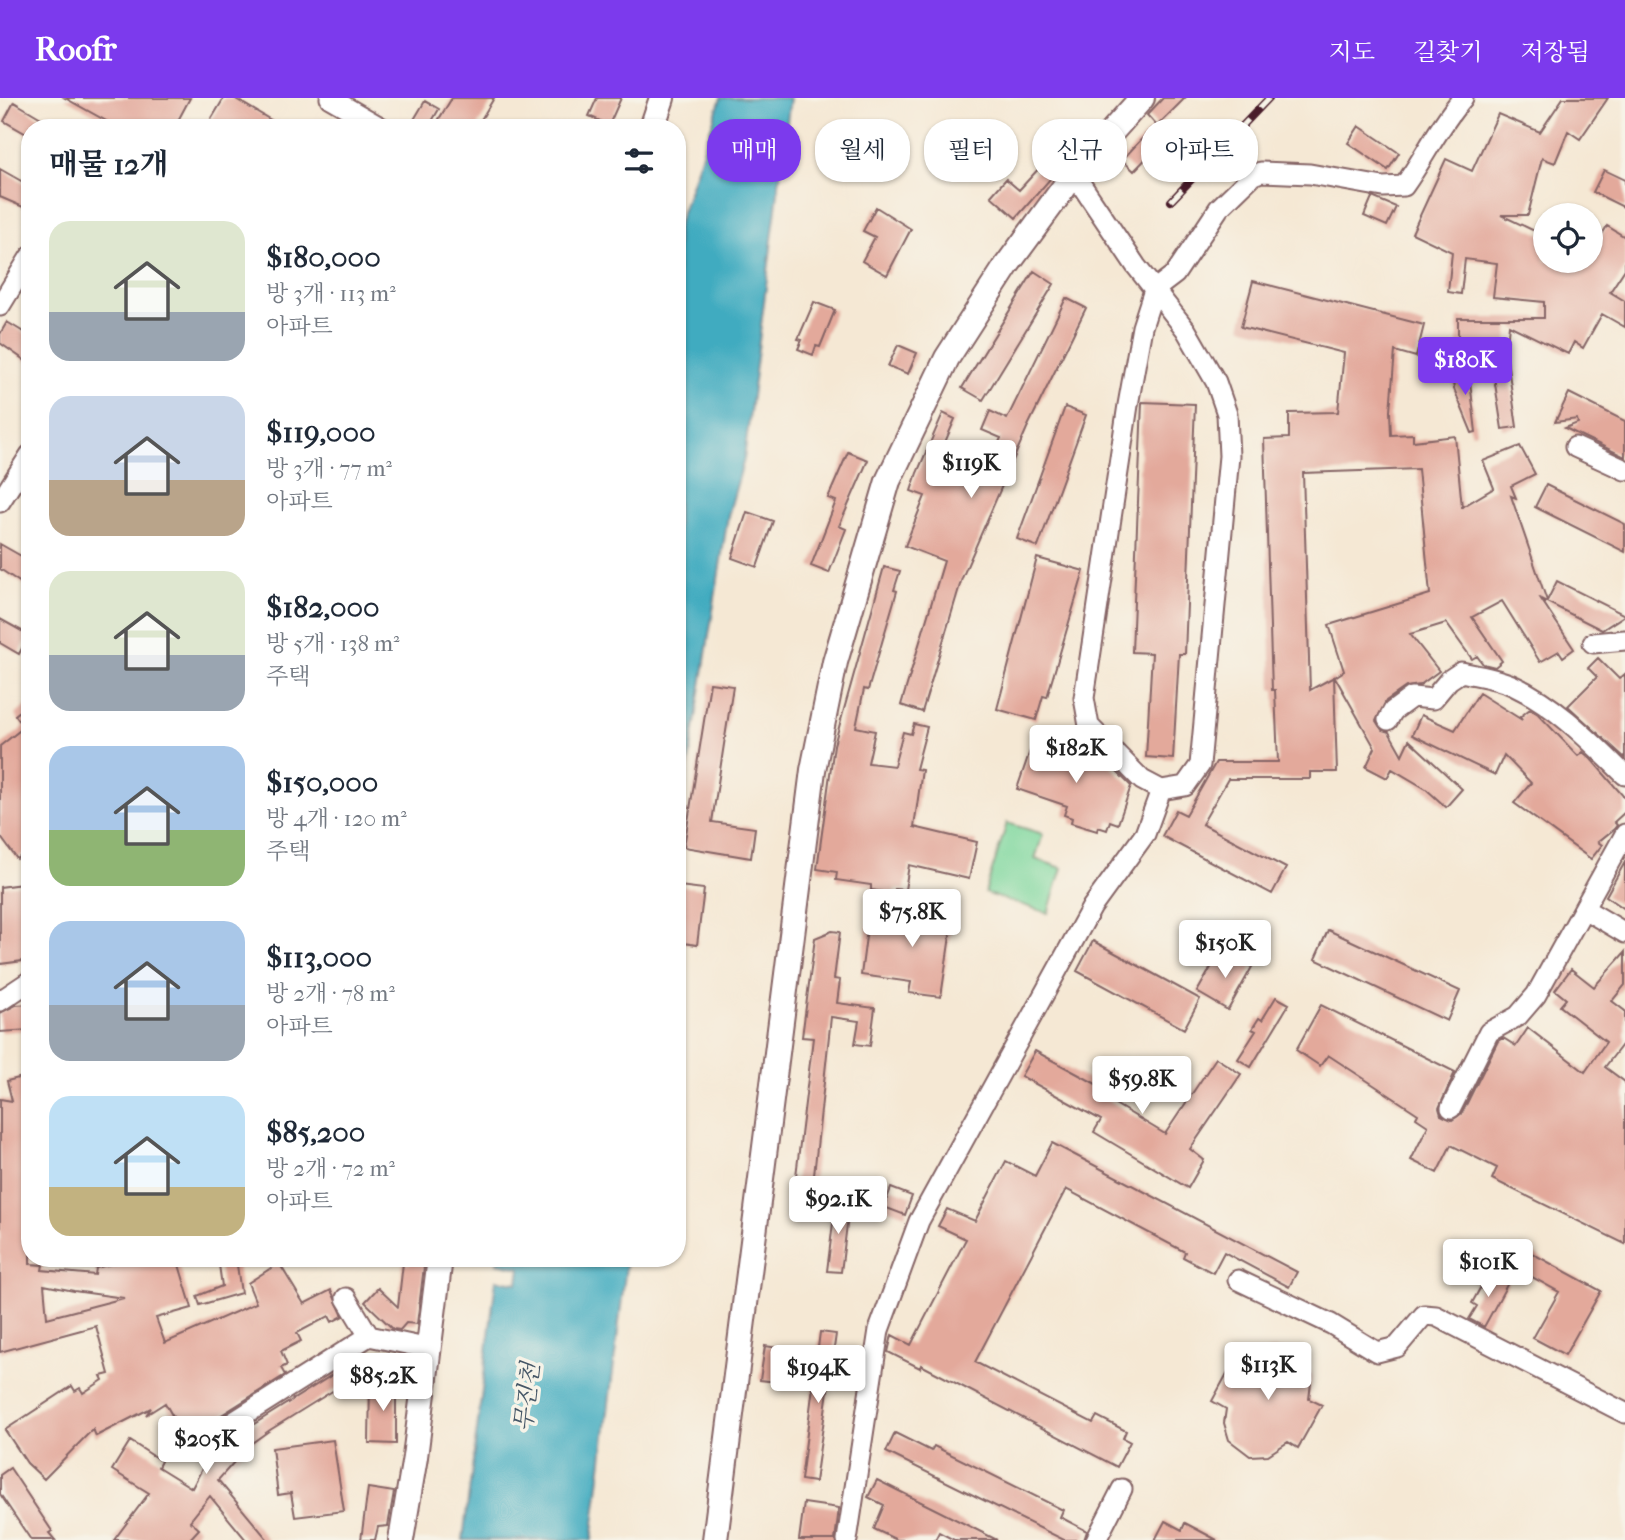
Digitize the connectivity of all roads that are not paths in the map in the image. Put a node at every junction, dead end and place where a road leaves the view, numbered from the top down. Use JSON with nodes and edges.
{"nodes":[{"id":1,"x":330,"y":98,"type":"edge"},
{"id":2,"x":662,"y":98,"type":"edge"},
{"id":3,"x":1142,"y":98,"type":"edge"},
{"id":4,"x":1463,"y":98,"type":"edge"},
{"id":5,"x":366,"y":119,"type":"edge"},
{"id":6,"x":655,"y":119,"type":"edge"},
{"id":7,"x":1123,"y":119,"type":"edge"},
{"id":8,"x":1068,"y":182,"type":"edge"},
{"id":9,"x":1080,"y":182,"type":"edge"},
{"id":10,"x":21,"y":272,"type":"edge"},
{"id":11,"x":1154,"y":290,"type":"junction"},
{"id":12,"x":0,"y":306,"type":"edge"},
{"id":13,"x":1575,"y":447,"type":"dead end"},
{"id":14,"x":21,"y":469,"type":"edge"},
{"id":15,"x":1625,"y":470,"type":"edge"},
{"id":16,"x":0,"y":502,"type":"edge"},
{"id":17,"x":1625,"y":640,"type":"edge"},
{"id":18,"x":1593,"y":642,"type":"dead end"},
{"id":19,"x":1388,"y":720,"type":"dead end"},
{"id":20,"x":1625,"y":775,"type":"edge"},
{"id":21,"x":1161,"y":790,"type":"junction"},
{"id":22,"x":1625,"y":834,"type":"edge"},
{"id":23,"x":1586,"y":910,"type":"junction"},
{"id":24,"x":1625,"y":933,"type":"edge"},
{"id":25,"x":21,"y":987,"type":"edge"},
{"id":26,"x":0,"y":1001,"type":"edge"},
{"id":27,"x":1451,"y":1108,"type":"dead end"},
{"id":28,"x":439,"y":1267,"type":"edge"},
{"id":29,"x":1238,"y":1280,"type":"dead end"},
{"id":30,"x":346,"y":1298,"type":"dead end"},
{"id":31,"x":369,"y":1336,"type":"junction"},
{"id":32,"x":430,"y":1349,"type":"junction"},
{"id":33,"x":1625,"y":1413,"type":"edge"},
{"id":34,"x":189,"y":1450,"type":"dead end"},
{"id":35,"x":1122,"y":1489,"type":"dead end"},
{"id":36,"x":401,"y":1540,"type":"edge"},
{"id":37,"x":715,"y":1540,"type":"edge"},
{"id":38,"x":847,"y":1540,"type":"edge"},
{"id":39,"x":1096,"y":1540,"type":"edge"}],
"edges":[{"from":1,"to":5,"type":"street"},
{"from":2,"to":6,"type":"street"},
{"from":3,"to":7,"type":"street"},
{"from":4,"to":11,"type":"street"},
{"from":8,"to":37,"type":"street"},
{"from":9,"to":11,"type":"street"},
{"from":10,"to":12,"type":"street"},
{"from":11,"to":21,"type":"street"},
{"from":11,"to":21,"type":"street"},
{"from":13,"to":15,"type":"street"},
{"from":14,"to":16,"type":"street"},
{"from":17,"to":18,"type":"street"},
{"from":19,"to":20,"type":"street"},
{"from":21,"to":38,"type":"street"},
{"from":22,"to":23,"type":"street"},
{"from":23,"to":24,"type":"street"},
{"from":23,"to":27,"type":"street"},
{"from":25,"to":26,"type":"street"},
{"from":28,"to":32,"type":"street"},
{"from":29,"to":33,"type":"street"},
{"from":30,"to":31,"type":"street"},
{"from":31,"to":32,"type":"street"},
{"from":31,"to":34,"type":"street"},
{"from":32,"to":36,"type":"street"},
{"from":35,"to":39,"type":"street"}]}
